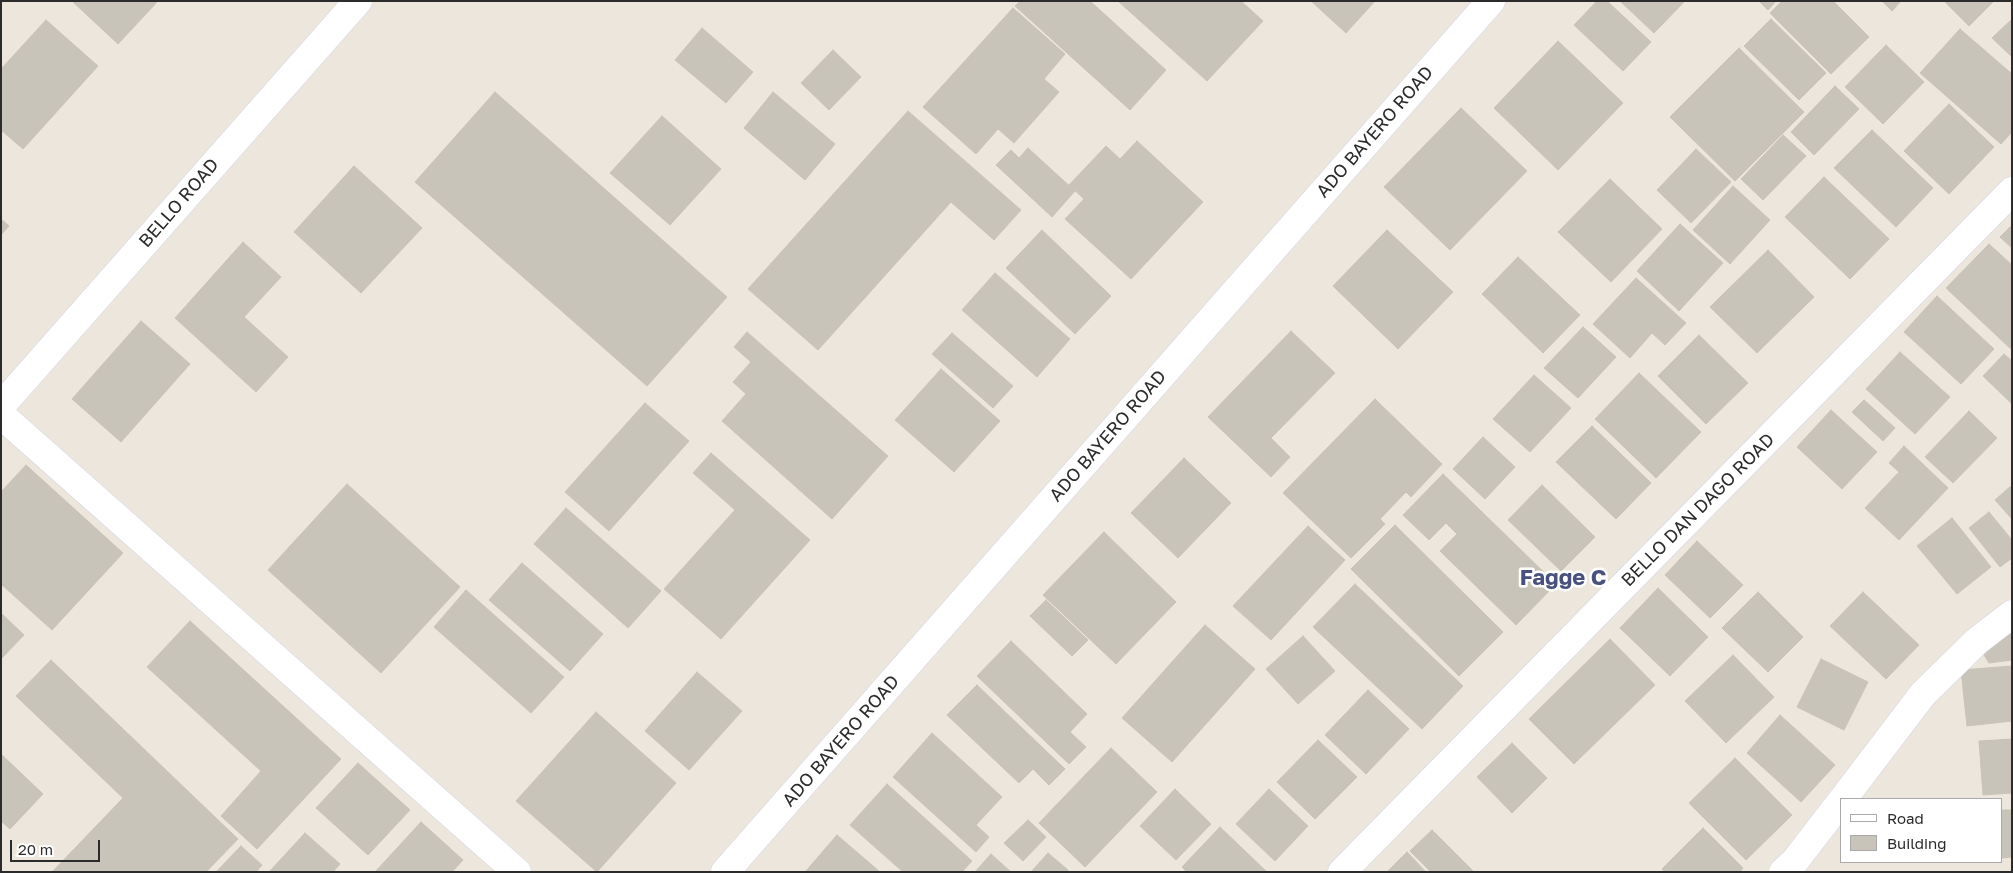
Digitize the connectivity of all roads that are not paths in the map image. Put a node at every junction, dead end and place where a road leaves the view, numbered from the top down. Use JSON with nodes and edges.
{"nodes":[{"id":1,"x":358,"y":1,"type":"edge"},
{"id":2,"x":1491,"y":1,"type":"edge"},
{"id":3,"x":2012,"y":191,"type":"edge"},
{"id":4,"x":2,"y":406,"type":"edge"},
{"id":5,"x":2012,"y":614,"type":"edge"},
{"id":6,"x":1844,"y":798,"type":"edge"},
{"id":7,"x":1840,"y":803,"type":"edge"},
{"id":8,"x":517,"y":872,"type":"edge"},
{"id":9,"x":725,"y":872,"type":"edge"},
{"id":10,"x":1342,"y":872,"type":"edge"},
{"id":11,"x":1784,"y":872,"type":"edge"}],
"edges":[{"from":1,"to":4,"type":"street","name":"BELLO ROAD"},
{"from":2,"to":9,"type":"street","name":"ADO BAYERO ROAD"},
{"from":3,"to":10,"type":"street","name":"BELLO DAN DAGO ROAD"},
{"from":4,"to":8,"type":"street"},
{"from":5,"to":6,"type":"street"},
{"from":7,"to":11,"type":"street"}]}
